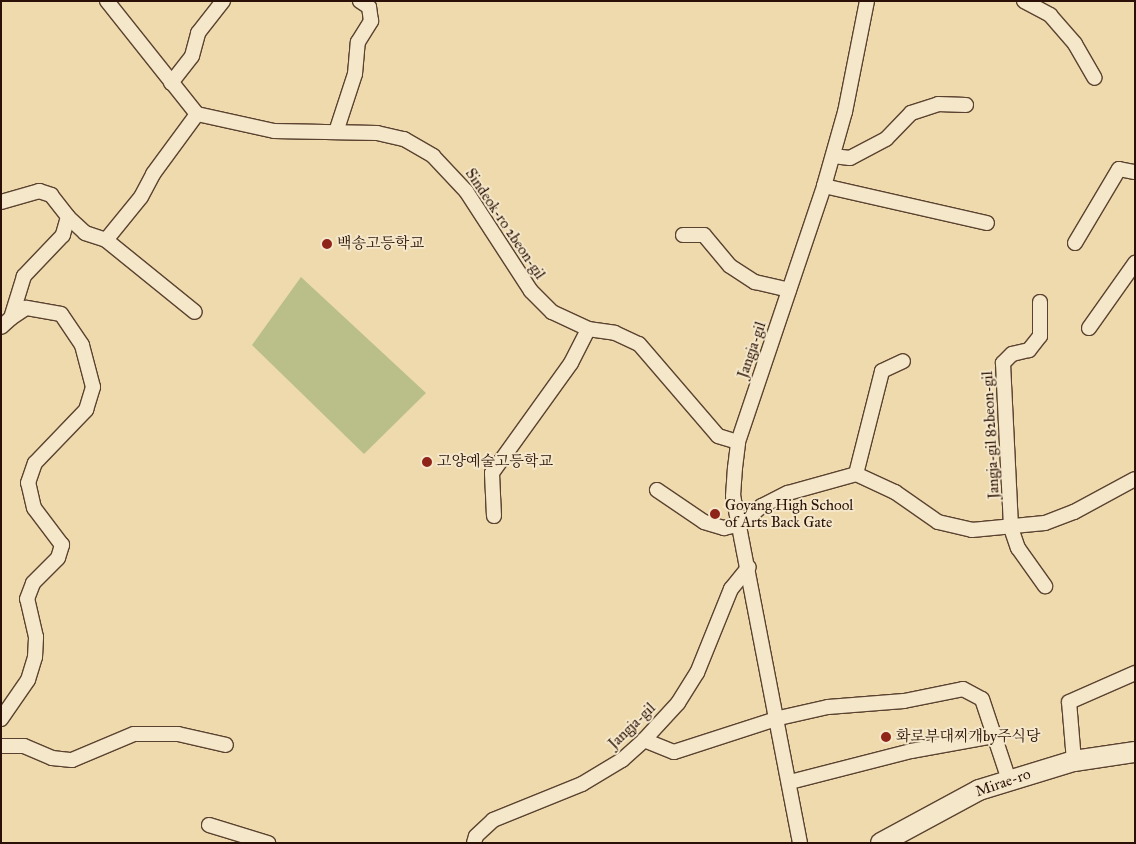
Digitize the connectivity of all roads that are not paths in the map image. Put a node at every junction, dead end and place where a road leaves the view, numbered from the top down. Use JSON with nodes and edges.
{"nodes":[{"id":1,"x":107,"y":1,"type":"edge"},
{"id":2,"x":223,"y":1,"type":"edge"},
{"id":3,"x":360,"y":1,"type":"edge"},
{"id":4,"x":867,"y":1,"type":"edge"},
{"id":5,"x":1024,"y":1,"type":"edge"},
{"id":6,"x":1095,"y":78,"type":"dead end"},
{"id":7,"x":171,"y":83,"type":"junction"},
{"id":8,"x":966,"y":105,"type":"dead end"},
{"id":9,"x":197,"y":114,"type":"junction"},
{"id":10,"x":336,"y":132,"type":"junction"},
{"id":11,"x":833,"y":156,"type":"junction"},
{"id":12,"x":1135,"y":172,"type":"edge"},
{"id":13,"x":824,"y":186,"type":"junction"},
{"id":14,"x":1,"y":202,"type":"edge"},
{"id":15,"x":68,"y":217,"type":"junction"},
{"id":16,"x":987,"y":224,"type":"dead end"},
{"id":17,"x":682,"y":236,"type":"dead end"},
{"id":18,"x":106,"y":240,"type":"junction"},
{"id":19,"x":1075,"y":243,"type":"dead end"},
{"id":20,"x":1135,"y":263,"type":"edge"},
{"id":21,"x":789,"y":290,"type":"junction"},
{"id":22,"x":1040,"y":302,"type":"dead end"},
{"id":23,"x":195,"y":312,"type":"dead end"},
{"id":24,"x":6,"y":322,"type":"edge"},
{"id":25,"x":1089,"y":328,"type":"dead end"},
{"id":26,"x":588,"y":329,"type":"junction"},
{"id":27,"x":903,"y":361,"type":"dead end"},
{"id":28,"x":738,"y":442,"type":"junction"},
{"id":29,"x":856,"y":474,"type":"junction"},
{"id":30,"x":1135,"y":480,"type":"edge"},
{"id":31,"x":657,"y":490,"type":"dead end"},
{"id":32,"x":494,"y":516,"type":"dead end"},
{"id":33,"x":741,"y":524,"type":"junction"},
{"id":34,"x":1011,"y":528,"type":"junction"},
{"id":35,"x":749,"y":567,"type":"junction"},
{"id":36,"x":1045,"y":586,"type":"dead end"},
{"id":37,"x":1135,"y":673,"type":"edge"},
{"id":38,"x":778,"y":718,"type":"junction"},
{"id":39,"x":1,"y":719,"type":"edge"},
{"id":40,"x":994,"y":736,"type":"junction"},
{"id":41,"x":644,"y":740,"type":"junction"},
{"id":42,"x":1,"y":745,"type":"edge"},
{"id":43,"x":226,"y":745,"type":"dead end"},
{"id":44,"x":1135,"y":752,"type":"edge"},
{"id":45,"x":1074,"y":761,"type":"junction"},
{"id":46,"x":1009,"y":780,"type":"junction"},
{"id":47,"x":790,"y":782,"type":"junction"},
{"id":48,"x":209,"y":825,"type":"dead end"},
{"id":49,"x":268,"y":843,"type":"edge"},
{"id":50,"x":474,"y":843,"type":"edge"},
{"id":51,"x":800,"y":843,"type":"edge"},
{"id":52,"x":881,"y":843,"type":"edge"}],
"edges":[{"from":1,"to":7,"type":"street"},
{"from":2,"to":7,"type":"street"},
{"from":3,"to":10,"type":"street"},
{"from":4,"to":11,"type":"street","name":"Jangja-gil"},
{"from":5,"to":6,"type":"street"},
{"from":7,"to":9,"type":"street"},
{"from":8,"to":11,"type":"street"},
{"from":9,"to":10,"type":"street","name":"Sindeok-ro 2beon-gil"},
{"from":9,"to":18,"type":"street"},
{"from":10,"to":26,"type":"street","name":"Sindeok-ro 2beon-gil"},
{"from":11,"to":13,"type":"street","name":"Jangja-gil"},
{"from":12,"to":19,"type":"street"},
{"from":13,"to":16,"type":"street"},
{"from":13,"to":21,"type":"street","name":"Jangja-gil"},
{"from":14,"to":15,"type":"street"},
{"from":15,"to":18,"type":"street"},
{"from":15,"to":24,"type":"street"},
{"from":17,"to":21,"type":"street"},
{"from":18,"to":23,"type":"street"},
{"from":20,"to":25,"type":"street"},
{"from":21,"to":28,"type":"street","name":"Jangja-gil"},
{"from":22,"to":34,"type":"street","name":"Jangja-gil 82beon-gil"},
{"from":24,"to":39,"type":"street"},
{"from":26,"to":28,"type":"street","name":"Sindeok-ro 2beon-gil"},
{"from":26,"to":32,"type":"street"},
{"from":27,"to":29,"type":"street"},
{"from":28,"to":33,"type":"street","name":"Jangja-gil"},
{"from":29,"to":33,"type":"street"},
{"from":29,"to":34,"type":"street"},
{"from":30,"to":34,"type":"street"},
{"from":31,"to":33,"type":"street"},
{"from":33,"to":35,"type":"street","name":"Jangja-gil"},
{"from":34,"to":36,"type":"street","name":"Jangja-gil 82beon-gil"},
{"from":35,"to":38,"type":"street","name":"Jangja-gil"},
{"from":35,"to":41,"type":"street","name":"Jangja-gil"},
{"from":37,"to":45,"type":"street"},
{"from":38,"to":40,"type":"street"},
{"from":38,"to":41,"type":"street"},
{"from":38,"to":47,"type":"street","name":"Jangja-gil"},
{"from":40,"to":46,"type":"street"},
{"from":40,"to":47,"type":"street"},
{"from":41,"to":50,"type":"street","name":"Jangja-gil"},
{"from":42,"to":43,"type":"street"},
{"from":44,"to":45,"type":"street","name":"Mirae-ro"},
{"from":45,"to":46,"type":"street","name":"Mirae-ro"},
{"from":46,"to":52,"type":"street","name":"Mirae-ro"},
{"from":47,"to":51,"type":"street","name":"Jangja-gil"},
{"from":48,"to":49,"type":"street"}]}
